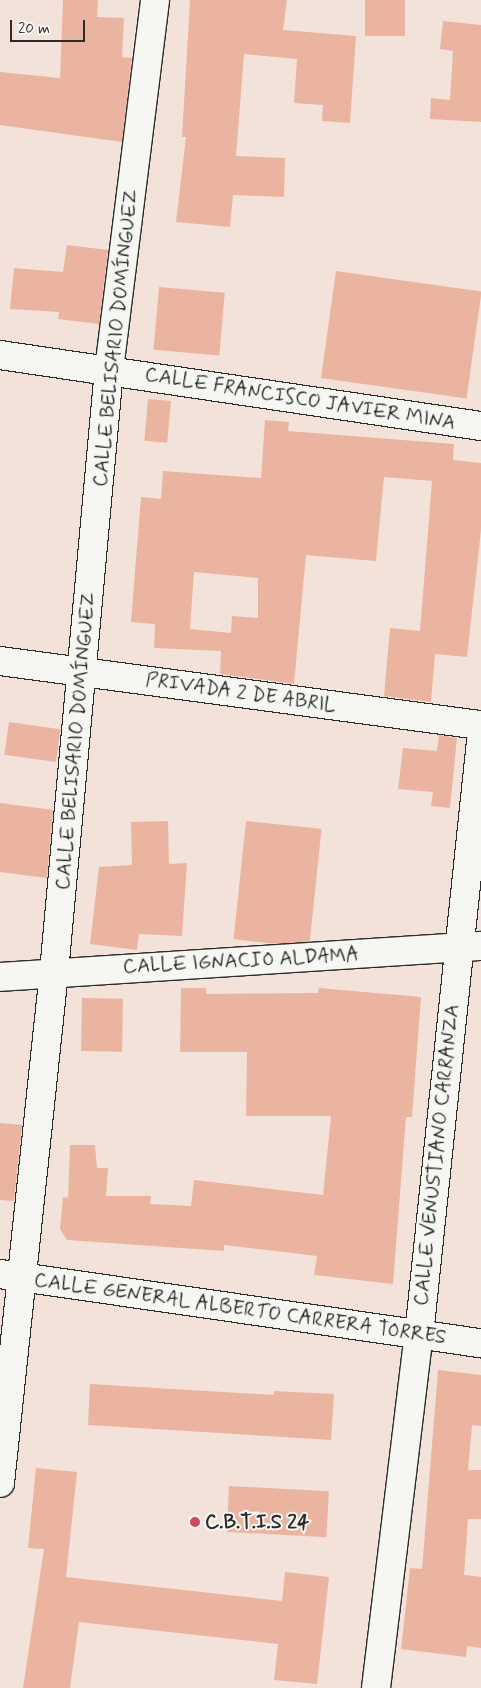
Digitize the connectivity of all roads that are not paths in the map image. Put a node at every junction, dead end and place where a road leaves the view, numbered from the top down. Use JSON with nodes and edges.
{"nodes":[{"id":1,"x":155,"y":0,"type":"edge"},
{"id":2,"x":0,"y":355,"type":"edge"},
{"id":3,"x":109,"y":370,"type":"junction"},
{"id":4,"x":481,"y":426,"type":"edge"},
{"id":5,"x":0,"y":661,"type":"edge"},
{"id":6,"x":83,"y":672,"type":"junction"},
{"id":7,"x":481,"y":725,"type":"edge"},
{"id":8,"x":481,"y":741,"type":"edge"},
{"id":9,"x":469,"y":947,"type":"edge"},
{"id":10,"x":54,"y":972,"type":"junction"},
{"id":11,"x":0,"y":976,"type":"edge"},
{"id":12,"x":12,"y":1276,"type":"edge"},
{"id":13,"x":419,"y":1335,"type":"junction"},
{"id":14,"x":481,"y":1344,"type":"edge"},
{"id":15,"x":0,"y":1483,"type":"edge"},
{"id":16,"x":376,"y":1688,"type":"edge"}],
"edges":[{"from":1,"to":3,"type":"street","name":"CALLE BELISARIO DOMÍNGUEZ"},
{"from":2,"to":3,"type":"street","name":"CALLE FRANCISCO JAVIER MINA"},
{"from":3,"to":4,"type":"street","name":"CALLE FRANCISCO JAVIER MINA"},
{"from":3,"to":6,"type":"street","name":"CALLE BELISARIO DOMÍNGUEZ"},
{"from":5,"to":6,"type":"street","name":"PRIVADA 2 DE ABRIL"},
{"from":6,"to":7,"type":"street","name":"PRIVADA 2 DE ABRIL"},
{"from":6,"to":10,"type":"street","name":"CALLE BELISARIO DOMÍNGUEZ"},
{"from":8,"to":9,"type":"street","name":"CALLE VENUSTIANO CARRANZA"},
{"from":9,"to":10,"type":"street","name":"CALLE IGNACIO ALDAMA"},
{"from":9,"to":13,"type":"street","name":"CALLE VENUSTIANO CARRANZA"},
{"from":10,"to":11,"type":"street","name":"CALLE IGNACIO ALDAMA"},
{"from":10,"to":12,"type":"street","name":"CALLE BELISARIO DOMÍNGUEZ"},
{"from":12,"to":13,"type":"street","name":"CALLE GENERAL ALBERTO CARRERA TORRES"},
{"from":12,"to":15,"type":"street","name":"CALLE BELISARIO DOMÍNGUEZ"},
{"from":13,"to":14,"type":"street","name":"CALLE GENERAL ALBERTO CARRERA TORRES"},
{"from":13,"to":16,"type":"street","name":"CALLE VENUSTIANO CARRANZA"}]}
